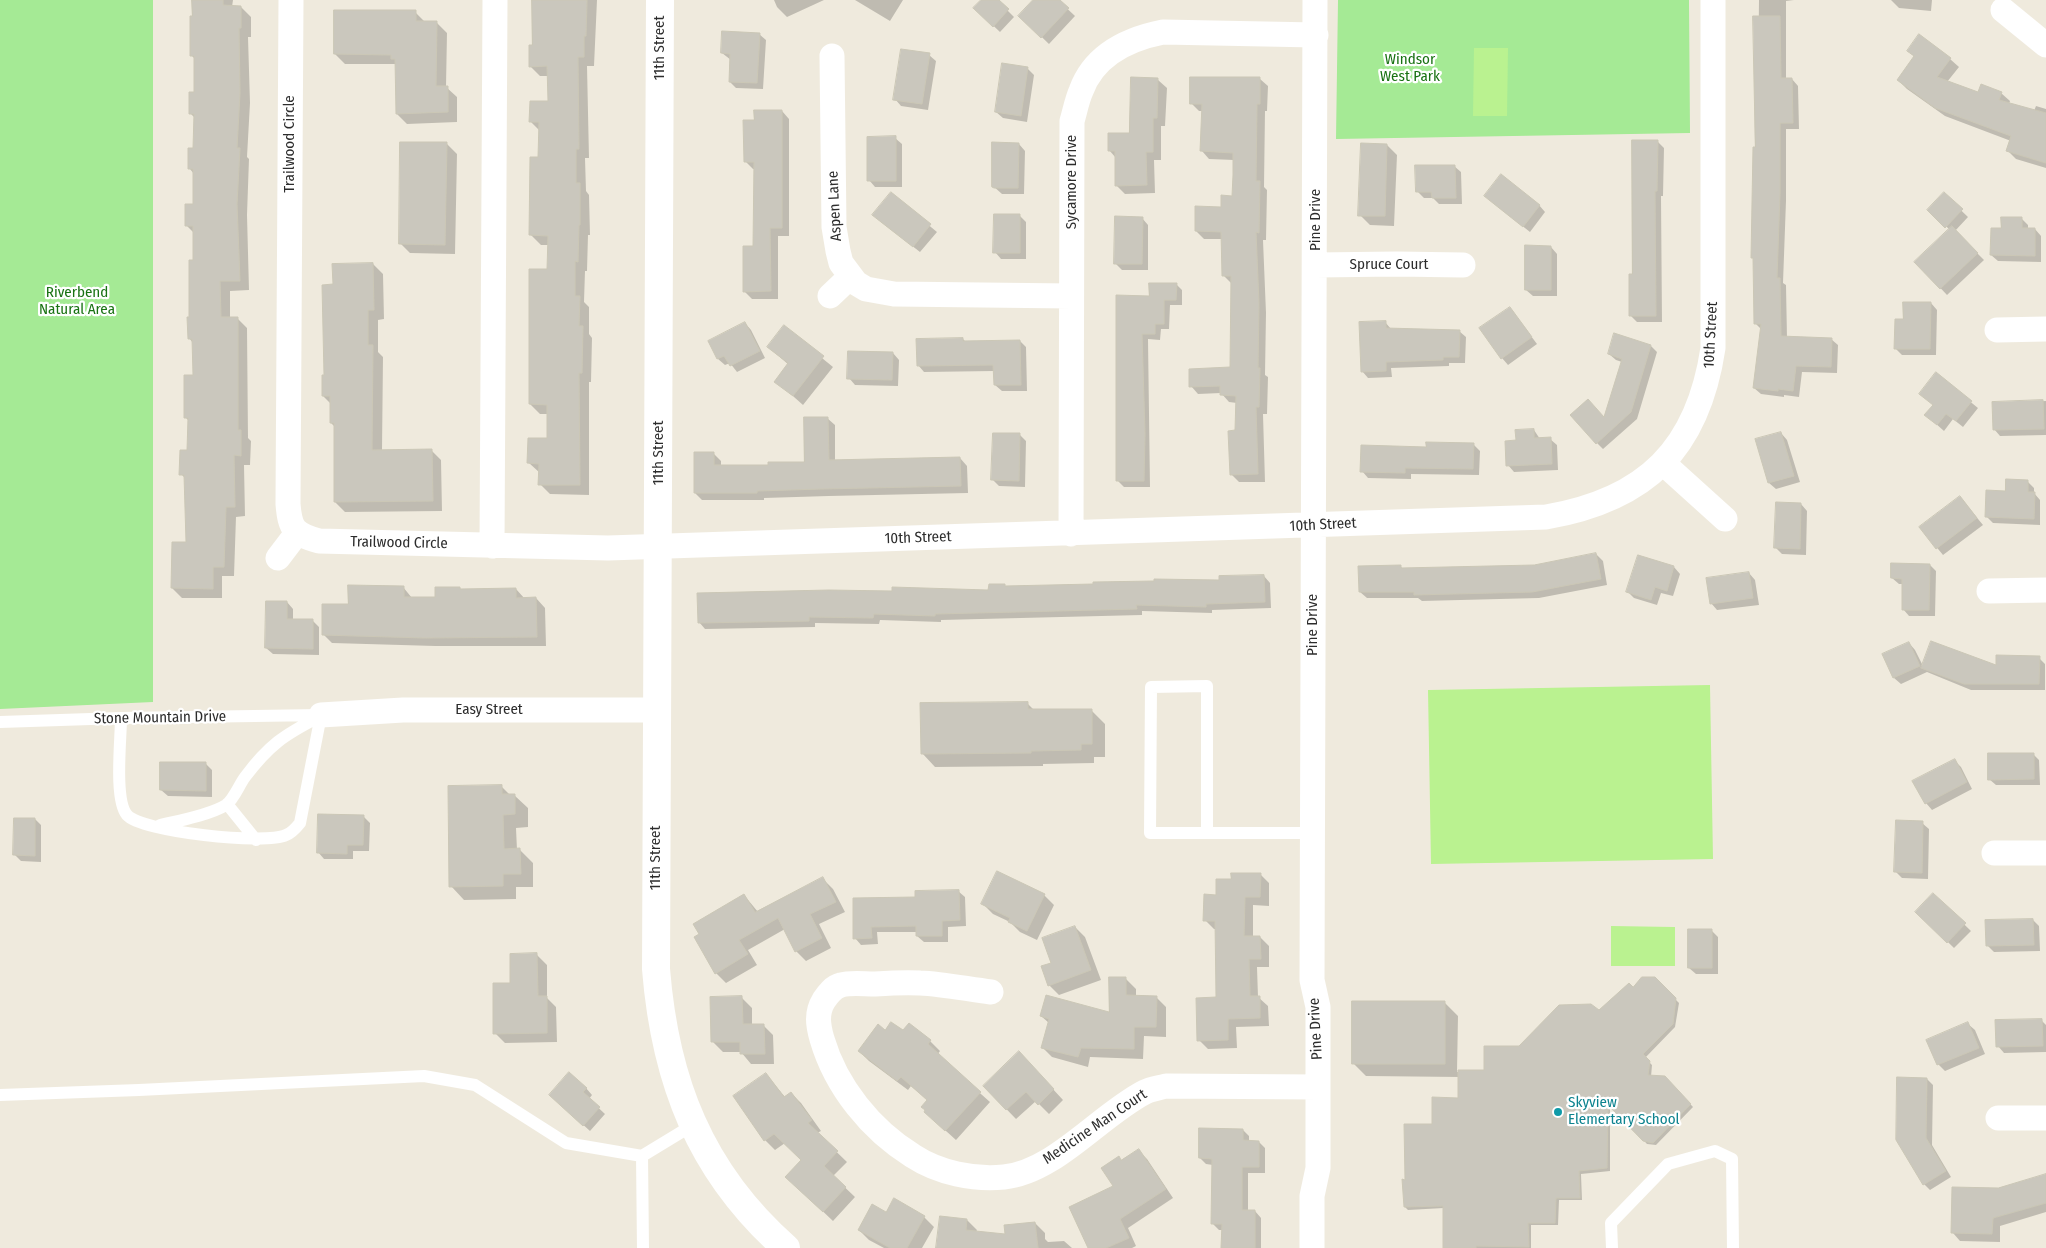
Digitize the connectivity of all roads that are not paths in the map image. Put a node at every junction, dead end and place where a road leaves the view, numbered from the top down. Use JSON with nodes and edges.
{"nodes":[{"id":1,"x":290,"y":0,"type":"edge"},
{"id":2,"x":495,"y":0,"type":"edge"},
{"id":3,"x":660,"y":0,"type":"edge"},
{"id":4,"x":1315,"y":0,"type":"edge"},
{"id":5,"x":1713,"y":0,"type":"edge"},
{"id":6,"x":2003,"y":10,"type":"dead end"},
{"id":7,"x":1316,"y":35,"type":"junction"},
{"id":8,"x":2046,"y":45,"type":"edge"},
{"id":9,"x":832,"y":56,"type":"dead end"},
{"id":10,"x":1316,"y":265,"type":"junction"},
{"id":11,"x":1463,"y":265,"type":"dead end"},
{"id":12,"x":850,"y":277,"type":"junction"},
{"id":13,"x":830,"y":296,"type":"dead end"},
{"id":14,"x":1071,"y":296,"type":"junction"},
{"id":15,"x":2046,"y":329,"type":"edge"},
{"id":16,"x":1997,"y":330,"type":"dead end"},
{"id":17,"x":1663,"y":463,"type":"junction"},
{"id":18,"x":1725,"y":519,"type":"dead end"},
{"id":19,"x":1314,"y":525,"type":"junction"},
{"id":20,"x":297,"y":533,"type":"junction"},
{"id":21,"x":1071,"y":534,"type":"junction"},
{"id":22,"x":492,"y":546,"type":"junction"},
{"id":23,"x":658,"y":547,"type":"junction"},
{"id":24,"x":278,"y":558,"type":"dead end"},
{"id":25,"x":2046,"y":590,"type":"edge"},
{"id":26,"x":1989,"y":591,"type":"dead end"},
{"id":27,"x":657,"y":710,"type":"junction"},
{"id":28,"x":321,"y":715,"type":"junction"},
{"id":29,"x":121,"y":718,"type":"junction"},
{"id":30,"x":0,"y":722,"type":"edge"},
{"id":31,"x":227,"y":804,"type":"junction"},
{"id":32,"x":154,"y":827,"type":"junction"},
{"id":33,"x":1207,"y":833,"type":"junction"},
{"id":34,"x":1312,"y":833,"type":"junction"},
{"id":35,"x":256,"y":840,"type":"junction"},
{"id":36,"x":1994,"y":853,"type":"dead end"},
{"id":37,"x":2046,"y":853,"type":"edge"},
{"id":38,"x":991,"y":992,"type":"dead end"},
{"id":39,"x":1318,"y":1087,"type":"junction"},
{"id":40,"x":0,"y":1095,"type":"edge"},
{"id":41,"x":1998,"y":1118,"type":"dead end"},
{"id":42,"x":2046,"y":1118,"type":"edge"},
{"id":43,"x":693,"y":1125,"type":"junction"},
{"id":44,"x":642,"y":1156,"type":"junction"},
{"id":45,"x":643,"y":1248,"type":"edge"},
{"id":46,"x":786,"y":1248,"type":"edge"},
{"id":47,"x":1312,"y":1248,"type":"edge"},
{"id":48,"x":1612,"y":1248,"type":"edge"},
{"id":49,"x":1733,"y":1248,"type":"edge"}],
"edges":[{"from":1,"to":20,"type":"street","name":"Trailwood Circle"},
{"from":2,"to":22,"type":"street"},
{"from":3,"to":23,"type":"street","name":"11th Street"},
{"from":4,"to":7,"type":"street","name":"Pine Drive"},
{"from":5,"to":17,"type":"street","name":"10th Street"},
{"from":6,"to":8,"type":"street"},
{"from":7,"to":10,"type":"street","name":"Pine Drive"},
{"from":7,"to":14,"type":"street","name":"Sycamore Drive"},
{"from":9,"to":12,"type":"street","name":"Aspen Lane"},
{"from":10,"to":11,"type":"street","name":"Spruce Court"},
{"from":10,"to":19,"type":"street","name":"Pine Drive"},
{"from":12,"to":13,"type":"street"},
{"from":12,"to":14,"type":"street"},
{"from":14,"to":21,"type":"street","name":"Sycamore Drive"},
{"from":15,"to":16,"type":"street"},
{"from":17,"to":18,"type":"street"},
{"from":17,"to":19,"type":"street","name":"10th Street"},
{"from":19,"to":21,"type":"street","name":"10th Street"},
{"from":19,"to":34,"type":"street","name":"Pine Drive"},
{"from":20,"to":22,"type":"street","name":"Trailwood Circle"},
{"from":20,"to":24,"type":"street"},
{"from":21,"to":23,"type":"street","name":"10th Street"},
{"from":22,"to":23,"type":"street","name":"10th Street"},
{"from":23,"to":27,"type":"street","name":"11th Street"},
{"from":25,"to":26,"type":"street"},
{"from":27,"to":28,"type":"street","name":"Easy Street"},
{"from":27,"to":43,"type":"street","name":"11th Street"},
{"from":28,"to":29,"type":"lane","name":"Stone Mountain Drive"},
{"from":28,"to":31,"type":"lane"},
{"from":28,"to":35,"type":"lane"},
{"from":29,"to":30,"type":"lane","name":"Stone Mountain Drive"},
{"from":29,"to":32,"type":"lane"},
{"from":31,"to":32,"type":"lane"},
{"from":31,"to":35,"type":"lane"},
{"from":32,"to":35,"type":"lane"},
{"from":33,"to":33,"type":"lane"},
{"from":33,"to":34,"type":"lane"},
{"from":34,"to":39,"type":"street","name":"Pine Drive"},
{"from":36,"to":37,"type":"street"},
{"from":38,"to":39,"type":"street","name":"Medicine Man Court"},
{"from":39,"to":47,"type":"street","name":"Pine Drive"},
{"from":40,"to":44,"type":"lane"},
{"from":41,"to":42,"type":"street"},
{"from":43,"to":44,"type":"lane"},
{"from":43,"to":46,"type":"street"},
{"from":44,"to":45,"type":"lane"},
{"from":48,"to":49,"type":"lane"}]}
